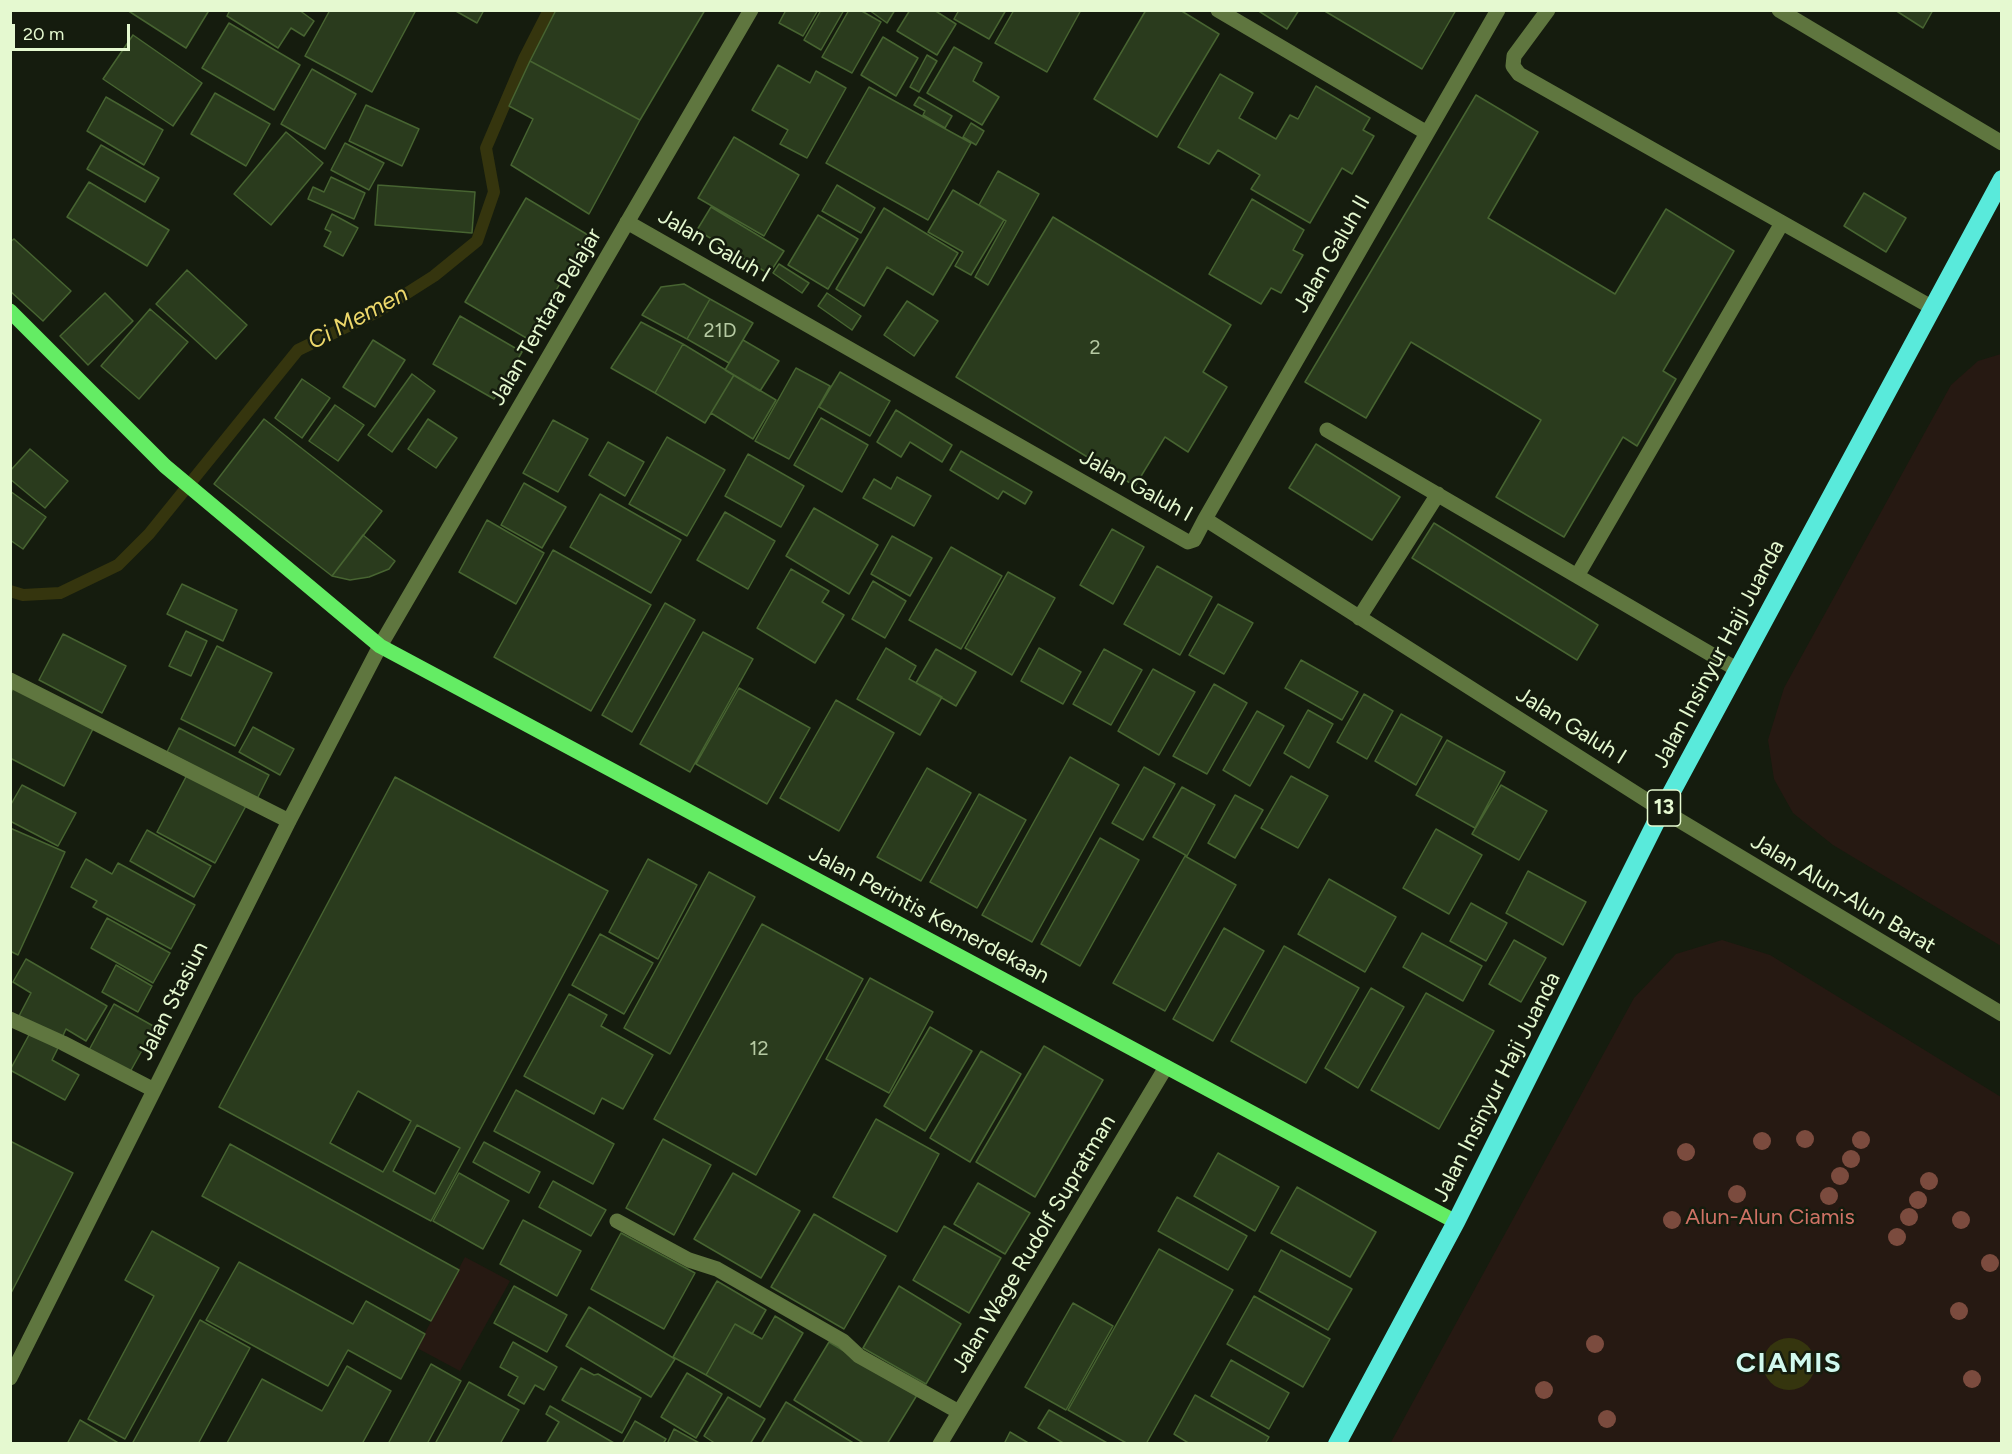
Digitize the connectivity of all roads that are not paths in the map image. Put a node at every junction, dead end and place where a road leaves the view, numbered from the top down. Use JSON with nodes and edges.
{"nodes":[{"id":1,"x":751,"y":10,"type":"edge"},
{"id":2,"x":1218,"y":10,"type":"edge"},
{"id":3,"x":1498,"y":10,"type":"edge"},
{"id":4,"x":1548,"y":10,"type":"edge"},
{"id":5,"x":1779,"y":10,"type":"edge"},
{"id":6,"x":1427,"y":133,"type":"junction"},
{"id":7,"x":2001,"y":143,"type":"edge"},
{"id":8,"x":2001,"y":179,"type":"edge"},
{"id":9,"x":627,"y":222,"type":"junction"},
{"id":10,"x":1782,"y":224,"type":"junction"},
{"id":11,"x":1933,"y":308,"type":"junction"},
{"id":12,"x":10,"y":311,"type":"edge"},
{"id":13,"x":1327,"y":430,"type":"dead end"},
{"id":14,"x":1438,"y":494,"type":"junction"},
{"id":15,"x":1205,"y":519,"type":"junction"},
{"id":16,"x":1577,"y":576,"type":"junction"},
{"id":17,"x":1359,"y":618,"type":"junction"},
{"id":18,"x":380,"y":646,"type":"junction"},
{"id":19,"x":1738,"y":670,"type":"junction"},
{"id":20,"x":10,"y":680,"type":"edge"},
{"id":21,"x":1662,"y":810,"type":"junction"},
{"id":22,"x":289,"y":821,"type":"junction"},
{"id":23,"x":2001,"y":1014,"type":"edge"},
{"id":24,"x":10,"y":1019,"type":"edge"},
{"id":25,"x":1166,"y":1067,"type":"junction"},
{"id":26,"x":154,"y":1090,"type":"junction"},
{"id":27,"x":617,"y":1221,"type":"dead end"},
{"id":28,"x":1456,"y":1222,"type":"junction"},
{"id":29,"x":10,"y":1378,"type":"edge"},
{"id":30,"x":959,"y":1412,"type":"junction"},
{"id":31,"x":940,"y":1443,"type":"edge"},
{"id":32,"x":1337,"y":1443,"type":"edge"}],
"edges":[{"from":1,"to":9,"type":"street","name":"Jalan Tentara Pelajar"},
{"from":2,"to":6,"type":"street"},
{"from":3,"to":6,"type":"street","name":"Jalan Galuh II"},
{"from":4,"to":10,"type":"street"},
{"from":5,"to":7,"type":"street"},
{"from":6,"to":15,"type":"street","name":"Jalan Galuh II"},
{"from":8,"to":11,"type":"highway","name":"Jalan Insinyur Haji Juanda","number":"13"},
{"from":9,"to":15,"type":"street","name":"Jalan Galuh I"},
{"from":9,"to":18,"type":"street","name":"Jalan Tentara Pelajar"},
{"from":10,"to":11,"type":"street"},
{"from":10,"to":16,"type":"street"},
{"from":11,"to":19,"type":"highway","name":"Jalan Insinyur Haji Juanda","number":"13"},
{"from":12,"to":18,"type":"main road","name":"Jalan Perintis Kemerdekaan"},
{"from":13,"to":14,"type":"street"},
{"from":14,"to":16,"type":"street"},
{"from":14,"to":17,"type":"street"},
{"from":15,"to":17,"type":"street","name":"Jalan Galuh I"},
{"from":16,"to":19,"type":"street"},
{"from":17,"to":21,"type":"street","name":"Jalan Galuh I"},
{"from":18,"to":22,"type":"street","name":"Jalan Stasiun"},
{"from":18,"to":25,"type":"main road","name":"Jalan Perintis Kemerdekaan"},
{"from":19,"to":21,"type":"highway","name":"Jalan Insinyur Haji Juanda","number":"13"},
{"from":20,"to":22,"type":"street"},
{"from":21,"to":23,"type":"street","name":"Jalan Alun-Alun Barat"},
{"from":21,"to":28,"type":"highway","name":"Jalan Insinyur Haji Juanda","number":"13"},
{"from":22,"to":26,"type":"street","name":"Jalan Stasiun"},
{"from":24,"to":26,"type":"street"},
{"from":25,"to":28,"type":"main road","name":"Jalan Perintis Kemerdekaan"},
{"from":25,"to":30,"type":"street","name":"Jalan Wage Rudolf Supratman"},
{"from":26,"to":29,"type":"street","name":"Jalan Stasiun"},
{"from":27,"to":30,"type":"street"},
{"from":28,"to":32,"type":"highway","name":"Jalan Insinyur Haji Juanda","number":"13"},
{"from":30,"to":31,"type":"street","name":"Jalan Wage Rudolf Supratman"}]}
